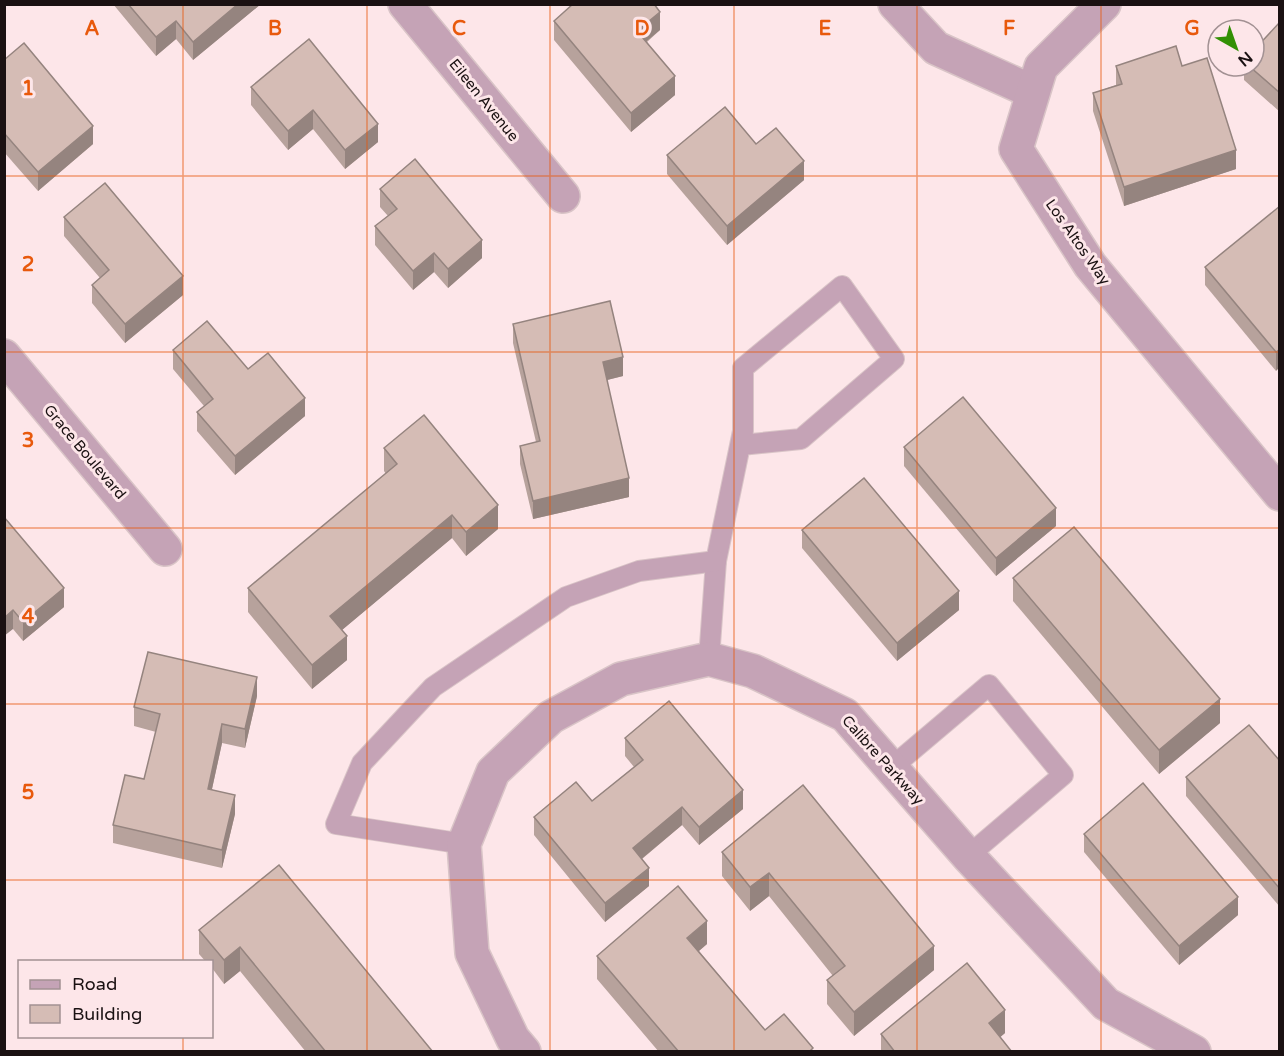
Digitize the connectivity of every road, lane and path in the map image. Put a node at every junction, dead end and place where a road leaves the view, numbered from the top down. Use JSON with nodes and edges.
{"nodes":[{"id":1,"x":405,"y":4,"type":"edge"},
{"id":2,"x":895,"y":4,"type":"edge"},
{"id":3,"x":1104,"y":4,"type":"edge"},
{"id":4,"x":1033,"y":92,"type":"junction"},
{"id":5,"x":563,"y":196,"type":"dead end"},
{"id":6,"x":4,"y":356,"type":"edge"},
{"id":7,"x":741,"y":445,"type":"junction"},
{"id":8,"x":1280,"y":494,"type":"edge"},
{"id":9,"x":165,"y":549,"type":"dead end"},
{"id":10,"x":716,"y":561,"type":"junction"},
{"id":11,"x":709,"y":658,"type":"junction"},
{"id":12,"x":891,"y":768,"type":"junction"},
{"id":13,"x":464,"y":844,"type":"junction"},
{"id":14,"x":968,"y":856,"type":"junction"},
{"id":15,"x":524,"y":1052,"type":"edge"},
{"id":16,"x":1194,"y":1052,"type":"edge"}],
"edges":[{"from":1,"to":5,"type":"street","name":"Eileen Avenue"},
{"from":2,"to":4,"type":"street"},
{"from":3,"to":4,"type":"street","name":"Los Altos Way"},
{"from":4,"to":8,"type":"street","name":"Los Altos Way"},
{"from":6,"to":9,"type":"street","name":"Grace Boulevard"},
{"from":7,"to":7,"type":"lane"},
{"from":7,"to":10,"type":"lane"},
{"from":10,"to":11,"type":"lane"},
{"from":10,"to":13,"type":"lane"},
{"from":11,"to":12,"type":"street","name":"Calibre Parkway"},
{"from":11,"to":13,"type":"street","name":"Calibre Parkway"},
{"from":12,"to":14,"type":"street","name":"Calibre Parkway"},
{"from":12,"to":14,"type":"lane"},
{"from":13,"to":15,"type":"street","name":"Calibre Parkway"},
{"from":14,"to":16,"type":"street","name":"Calibre Parkway"}]}
